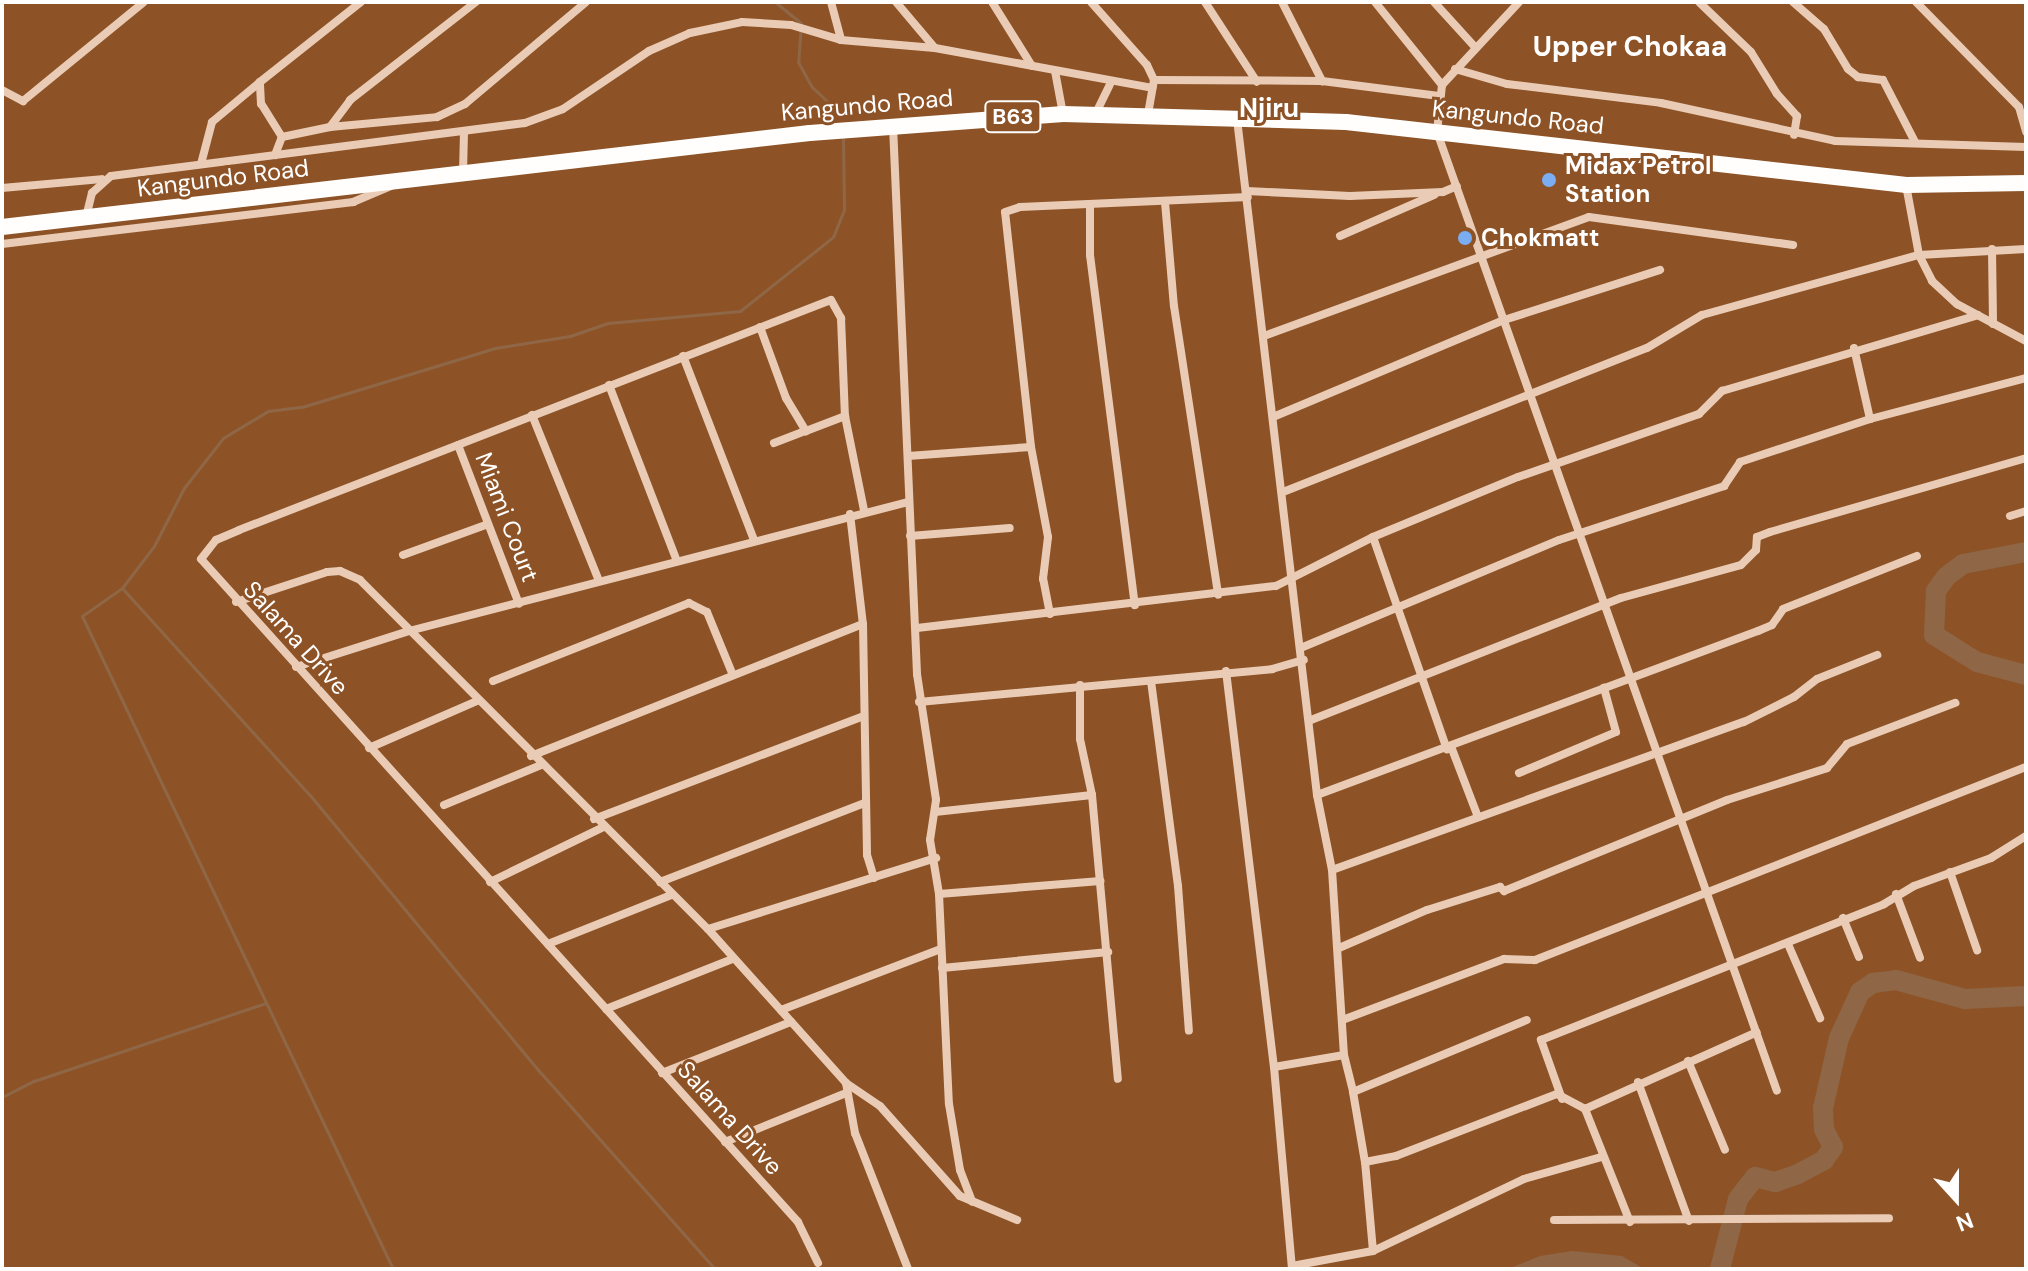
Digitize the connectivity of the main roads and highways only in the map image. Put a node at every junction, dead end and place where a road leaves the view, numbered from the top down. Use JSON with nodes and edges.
{"nodes":[{"id":1,"x":2026,"y":183,"type":"edge"},
{"id":2,"x":2,"y":227,"type":"edge"}],
"edges":[{"from":1,"to":2,"type":"highway","name":"Kangundo Road","number":"B63"}]}
